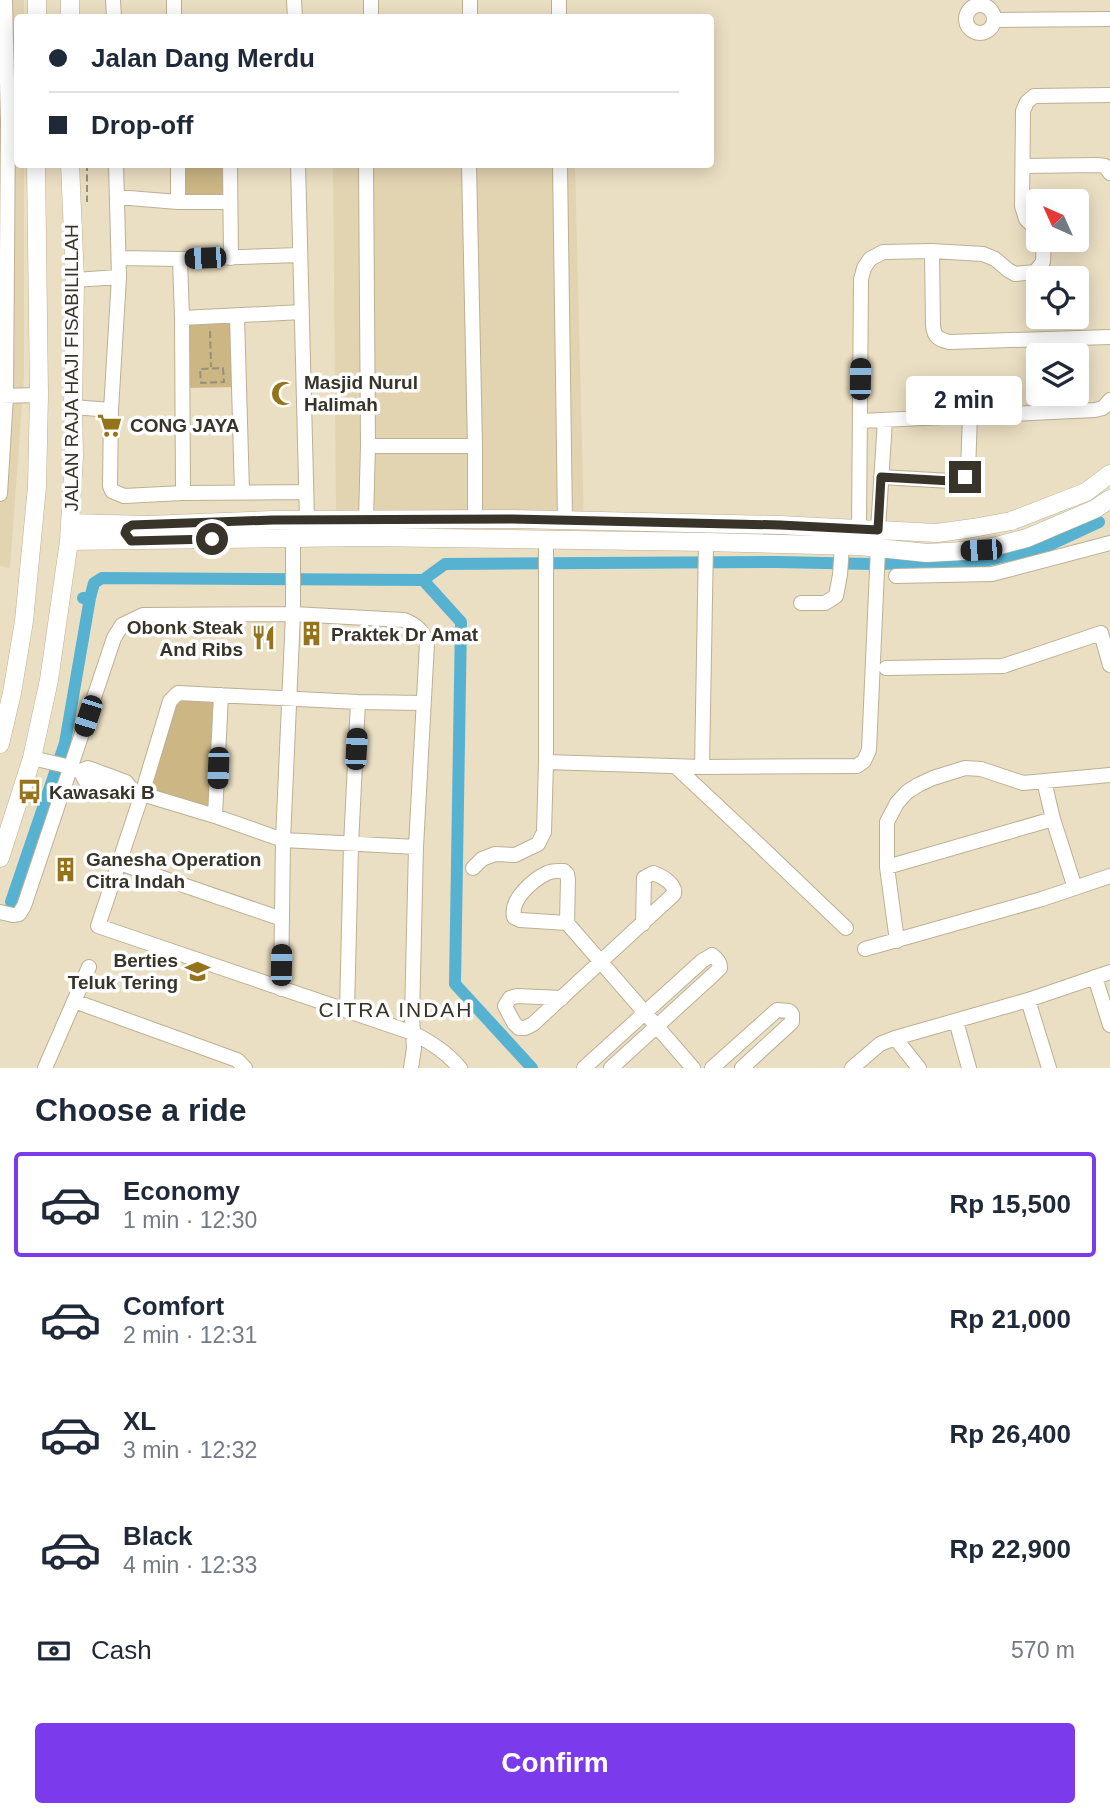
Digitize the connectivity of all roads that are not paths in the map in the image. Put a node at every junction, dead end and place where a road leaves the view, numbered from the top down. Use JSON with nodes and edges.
{"nodes":[{"id":1,"x":5,"y":0,"type":"edge"},
{"id":2,"x":1110,"y":19,"type":"edge"},
{"id":3,"x":994,"y":20,"type":"dead end"},
{"id":4,"x":1110,"y":95,"type":"edge"},
{"id":5,"x":8,"y":101,"type":"edge"},
{"id":6,"x":9,"y":120,"type":"edge"},
{"id":7,"x":1023,"y":166,"type":"junction"},
{"id":8,"x":36,"y":168,"type":"edge"},
{"id":9,"x":70,"y":168,"type":"edge"},
{"id":10,"x":116,"y":168,"type":"edge"},
{"id":11,"x":178,"y":168,"type":"edge"},
{"id":12,"x":230,"y":168,"type":"edge"},
{"id":13,"x":298,"y":168,"type":"edge"},
{"id":14,"x":366,"y":168,"type":"edge"},
{"id":15,"x":469,"y":168,"type":"edge"},
{"id":16,"x":560,"y":168,"type":"edge"},
{"id":17,"x":1110,"y":173,"type":"edge"},
{"id":18,"x":117,"y":197,"type":"junction"},
{"id":19,"x":178,"y":202,"type":"junction"},
{"id":20,"x":229,"y":202,"type":"junction"},
{"id":21,"x":1026,"y":219,"type":"edge"},
{"id":22,"x":932,"y":251,"type":"junction"},
{"id":23,"x":1043,"y":252,"type":"edge"},
{"id":24,"x":300,"y":255,"type":"junction"},
{"id":25,"x":119,"y":258,"type":"junction"},
{"id":26,"x":231,"y":258,"type":"junction"},
{"id":27,"x":180,"y":259,"type":"junction"},
{"id":28,"x":119,"y":277,"type":"junction"},
{"id":29,"x":75,"y":280,"type":"junction"},
{"id":30,"x":302,"y":312,"type":"junction"},
{"id":31,"x":237,"y":316,"type":"junction"},
{"id":32,"x":182,"y":318,"type":"junction"},
{"id":33,"x":1110,"y":337,"type":"edge"},
{"id":34,"x":39,"y":395,"type":"junction"},
{"id":35,"x":3,"y":396,"type":"edge"},
{"id":36,"x":1110,"y":400,"type":"edge"},
{"id":37,"x":73,"y":407,"type":"junction"},
{"id":38,"x":111,"y":410,"type":"junction"},
{"id":39,"x":970,"y":415,"type":"junction"},
{"id":40,"x":885,"y":420,"type":"junction"},
{"id":41,"x":860,"y":421,"type":"junction"},
{"id":42,"x":368,"y":446,"type":"junction"},
{"id":43,"x":475,"y":446,"type":"junction"},
{"id":44,"x":1110,"y":474,"type":"edge"},
{"id":45,"x":881,"y":477,"type":"junction"},
{"id":46,"x":242,"y":492,"type":"junction"},
{"id":47,"x":306,"y":492,"type":"junction"},
{"id":48,"x":183,"y":493,"type":"junction"},
{"id":49,"x":0,"y":494,"type":"edge"},
{"id":50,"x":1110,"y":499,"type":"edge"},
{"id":51,"x":307,"y":520,"type":"junction"},
{"id":52,"x":366,"y":520,"type":"junction"},
{"id":53,"x":475,"y":520,"type":"junction"},
{"id":54,"x":565,"y":521,"type":"junction"},
{"id":55,"x":70,"y":523,"type":"junction"},
{"id":56,"x":859,"y":529,"type":"junction"},
{"id":57,"x":670,"y":532,"type":"junction"},
{"id":58,"x":132,"y":533,"type":"junction"},
{"id":59,"x":293,"y":538,"type":"junction"},
{"id":60,"x":69,"y":541,"type":"junction"},
{"id":61,"x":1110,"y":543,"type":"edge"},
{"id":62,"x":841,"y":551,"type":"junction"},
{"id":63,"x":878,"y":553,"type":"junction"},
{"id":64,"x":547,"y":555,"type":"junction"},
{"id":65,"x":705,"y":556,"type":"junction"},
{"id":66,"x":896,"y":576,"type":"dead end"},
{"id":67,"x":801,"y":603,"type":"dead end"},
{"id":68,"x":293,"y":614,"type":"junction"},
{"id":69,"x":1110,"y":664,"type":"edge"},
{"id":70,"x":886,"y":668,"type":"dead end"},
{"id":71,"x":221,"y":695,"type":"junction"},
{"id":72,"x":289,"y":698,"type":"junction"},
{"id":73,"x":358,"y":702,"type":"junction"},
{"id":74,"x":423,"y":702,"type":"junction"},
{"id":75,"x":0,"y":744,"type":"edge"},
{"id":76,"x":40,"y":760,"type":"junction"},
{"id":77,"x":546,"y":762,"type":"junction"},
{"id":78,"x":675,"y":766,"type":"junction"},
{"id":79,"x":702,"y":767,"type":"junction"},
{"id":80,"x":71,"y":768,"type":"junction"},
{"id":81,"x":1110,"y":775,"type":"edge"},
{"id":82,"x":1045,"y":781,"type":"junction"},
{"id":83,"x":137,"y":792,"type":"junction"},
{"id":84,"x":215,"y":816,"type":"junction"},
{"id":85,"x":1053,"y":819,"type":"junction"},
{"id":86,"x":283,"y":840,"type":"junction"},
{"id":87,"x":351,"y":845,"type":"junction"},
{"id":88,"x":416,"y":847,"type":"junction"},
{"id":89,"x":0,"y":858,"type":"edge"},
{"id":90,"x":119,"y":863,"type":"junction"},
{"id":91,"x":887,"y":867,"type":"junction"},
{"id":92,"x":473,"y":868,"type":"dead end"},
{"id":93,"x":1110,"y":876,"type":"edge"},
{"id":94,"x":1074,"y":888,"type":"junction"},
{"id":95,"x":0,"y":912,"type":"edge"},
{"id":96,"x":282,"y":919,"type":"junction"},
{"id":97,"x":567,"y":922,"type":"junction"},
{"id":98,"x":643,"y":924,"type":"dead end"},
{"id":99,"x":846,"y":928,"type":"dead end"},
{"id":100,"x":897,"y":941,"type":"junction"},
{"id":101,"x":865,"y":950,"type":"dead end"},
{"id":102,"x":600,"y":962,"type":"junction"},
{"id":103,"x":89,"y":967,"type":"dead end"},
{"id":104,"x":1110,"y":972,"type":"edge"},
{"id":105,"x":1095,"y":977,"type":"junction"},
{"id":106,"x":281,"y":989,"type":"junction"},
{"id":107,"x":562,"y":998,"type":"dead end"},
{"id":108,"x":1028,"y":1000,"type":"junction"},
{"id":109,"x":74,"y":1001,"type":"junction"},
{"id":110,"x":347,"y":1011,"type":"junction"},
{"id":111,"x":646,"y":1013,"type":"junction"},
{"id":112,"x":956,"y":1021,"type":"junction"},
{"id":113,"x":1110,"y":1025,"type":"edge"},
{"id":114,"x":657,"y":1027,"type":"junction"},
{"id":115,"x":413,"y":1033,"type":"junction"},
{"id":116,"x":895,"y":1038,"type":"junction"},
{"id":117,"x":51,"y":1066,"type":"edge"},
{"id":118,"x":245,"y":1068,"type":"edge"},
{"id":119,"x":411,"y":1068,"type":"edge"},
{"id":120,"x":460,"y":1068,"type":"edge"},
{"id":121,"x":584,"y":1068,"type":"edge"},
{"id":122,"x":611,"y":1068,"type":"edge"},
{"id":123,"x":693,"y":1068,"type":"edge"},
{"id":124,"x":712,"y":1068,"type":"edge"},
{"id":125,"x":742,"y":1068,"type":"edge"},
{"id":126,"x":852,"y":1068,"type":"edge"},
{"id":127,"x":919,"y":1068,"type":"edge"},
{"id":128,"x":969,"y":1068,"type":"edge"},
{"id":129,"x":1049,"y":1068,"type":"edge"}],
"edges":[{"from":1,"to":5,"type":"street"},
{"from":2,"to":3,"type":"street"},
{"from":4,"to":7,"type":"street"},
{"from":5,"to":6,"type":"street"},
{"from":6,"to":35,"type":"street"},
{"from":7,"to":17,"type":"street"},
{"from":7,"to":21,"type":"street"},
{"from":8,"to":34,"type":"main road","name":"JALAN RAJA HAJI FISABILILLAH"},
{"from":9,"to":29,"type":"main road","name":"JALAN RAJA HAJI FISABILILLAH"},
{"from":10,"to":18,"type":"street"},
{"from":11,"to":19,"type":"street"},
{"from":12,"to":20,"type":"street"},
{"from":13,"to":24,"type":"street"},
{"from":14,"to":42,"type":"street"},
{"from":15,"to":43,"type":"street"},
{"from":16,"to":54,"type":"street"},
{"from":18,"to":19,"type":"street"},
{"from":18,"to":25,"type":"street"},
{"from":19,"to":20,"type":"street"},
{"from":20,"to":26,"type":"street"},
{"from":22,"to":23,"type":"street"},
{"from":22,"to":33,"type":"street"},
{"from":22,"to":41,"type":"street"},
{"from":24,"to":26,"type":"street"},
{"from":24,"to":30,"type":"street"},
{"from":25,"to":27,"type":"street"},
{"from":25,"to":28,"type":"street"},
{"from":26,"to":27,"type":"street"},
{"from":27,"to":32,"type":"street"},
{"from":28,"to":29,"type":"street"},
{"from":28,"to":38,"type":"street"},
{"from":29,"to":37,"type":"main road","name":"JALAN RAJA HAJI FISABILILLAH"},
{"from":30,"to":31,"type":"street"},
{"from":30,"to":47,"type":"street"},
{"from":31,"to":32,"type":"street"},
{"from":31,"to":46,"type":"street"},
{"from":32,"to":48,"type":"street"},
{"from":34,"to":35,"type":"street"},
{"from":34,"to":75,"type":"main road","name":"JALAN RAJA HAJI FISABILILLAH"},
{"from":35,"to":49,"type":"street"},
{"from":36,"to":39,"type":"street"},
{"from":37,"to":38,"type":"street"},
{"from":37,"to":55,"type":"main road","name":"JALAN RAJA HAJI FISABILILLAH"},
{"from":38,"to":48,"type":"street"},
{"from":39,"to":40,"type":"street"},
{"from":39,"to":45,"type":"street"},
{"from":40,"to":41,"type":"street"},
{"from":40,"to":45,"type":"street"},
{"from":41,"to":56,"type":"street"},
{"from":42,"to":43,"type":"street"},
{"from":42,"to":52,"type":"street"},
{"from":43,"to":53,"type":"street"},
{"from":44,"to":63,"type":"main road"},
{"from":45,"to":63,"type":"street"},
{"from":46,"to":47,"type":"street"},
{"from":46,"to":48,"type":"street"},
{"from":47,"to":51,"type":"street"},
{"from":50,"to":63,"type":"main road"},
{"from":51,"to":52,"type":"main road"},
{"from":51,"to":58,"type":"main road"},
{"from":52,"to":53,"type":"main road"},
{"from":53,"to":54,"type":"main road"},
{"from":54,"to":57,"type":"main road"},
{"from":55,"to":58,"type":"main road"},
{"from":55,"to":60,"type":"main road","name":"JALAN RAJA HAJI FISABILILLAH"},
{"from":56,"to":57,"type":"main road"},
{"from":56,"to":63,"type":"main road"},
{"from":57,"to":64,"type":"main road"},
{"from":57,"to":65,"type":"main road"},
{"from":58,"to":59,"type":"main road"},
{"from":58,"to":60,"type":"main road"},
{"from":59,"to":64,"type":"main road"},
{"from":59,"to":68,"type":"street"},
{"from":60,"to":76,"type":"main road","name":"JALAN RAJA HAJI FISABILILLAH"},
{"from":61,"to":66,"type":"street"},
{"from":62,"to":63,"type":"main road"},
{"from":62,"to":65,"type":"main road"},
{"from":62,"to":67,"type":"street"},
{"from":63,"to":79,"type":"street"},
{"from":64,"to":77,"type":"street"},
{"from":65,"to":79,"type":"street"},
{"from":68,"to":72,"type":"street"},
{"from":68,"to":74,"type":"street"},
{"from":68,"to":80,"type":"street"},
{"from":69,"to":70,"type":"street"},
{"from":71,"to":72,"type":"street"},
{"from":71,"to":83,"type":"street"},
{"from":71,"to":84,"type":"street"},
{"from":72,"to":73,"type":"street"},
{"from":72,"to":86,"type":"street"},
{"from":73,"to":74,"type":"street"},
{"from":73,"to":87,"type":"street"},
{"from":74,"to":88,"type":"street"},
{"from":76,"to":80,"type":"street"},
{"from":76,"to":89,"type":"main road","name":"JALAN RAJA HAJI FISABILILLAH"},
{"from":77,"to":78,"type":"street"},
{"from":77,"to":92,"type":"street"},
{"from":78,"to":79,"type":"street"},
{"from":78,"to":99,"type":"street"},
{"from":80,"to":83,"type":"street"},
{"from":80,"to":95,"type":"street"},
{"from":81,"to":82,"type":"street"},
{"from":82,"to":85,"type":"street"},
{"from":82,"to":91,"type":"street"},
{"from":83,"to":84,"type":"street"},
{"from":83,"to":90,"type":"street"},
{"from":84,"to":86,"type":"street"},
{"from":85,"to":91,"type":"street"},
{"from":85,"to":94,"type":"street"},
{"from":86,"to":87,"type":"street"},
{"from":86,"to":96,"type":"street"},
{"from":87,"to":88,"type":"street"},
{"from":87,"to":110,"type":"street"},
{"from":88,"to":115,"type":"street"},
{"from":90,"to":96,"type":"street"},
{"from":90,"to":106,"type":"street"},
{"from":91,"to":100,"type":"street"},
{"from":93,"to":94,"type":"street"},
{"from":94,"to":100,"type":"street"},
{"from":96,"to":106,"type":"street"},
{"from":97,"to":97,"type":"street"},
{"from":97,"to":102,"type":"street"},
{"from":98,"to":102,"type":"street"},
{"from":100,"to":101,"type":"street"},
{"from":102,"to":107,"type":"street"},
{"from":102,"to":111,"type":"street"},
{"from":103,"to":109,"type":"street"},
{"from":104,"to":105,"type":"street"},
{"from":105,"to":108,"type":"street"},
{"from":105,"to":113,"type":"street"},
{"from":106,"to":110,"type":"street"},
{"from":108,"to":112,"type":"street"},
{"from":108,"to":129,"type":"street"},
{"from":109,"to":117,"type":"street"},
{"from":109,"to":118,"type":"street"},
{"from":110,"to":115,"type":"street"},
{"from":111,"to":114,"type":"street"},
{"from":111,"to":114,"type":"street"},
{"from":111,"to":121,"type":"street"},
{"from":112,"to":116,"type":"street"},
{"from":112,"to":128,"type":"street"},
{"from":114,"to":122,"type":"street"},
{"from":114,"to":123,"type":"street"},
{"from":115,"to":119,"type":"street"},
{"from":115,"to":120,"type":"street"},
{"from":116,"to":126,"type":"street"},
{"from":116,"to":127,"type":"street"},
{"from":124,"to":125,"type":"street"}]}
